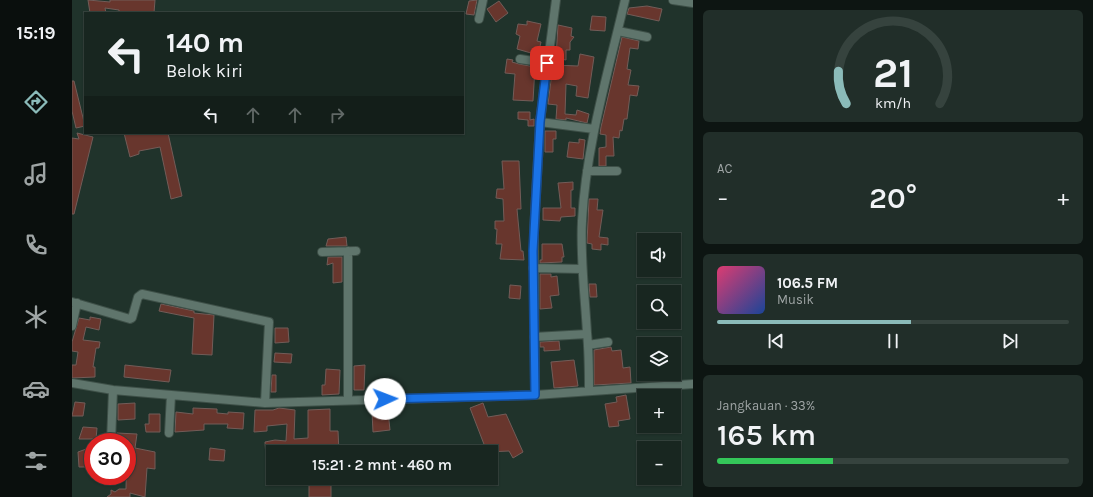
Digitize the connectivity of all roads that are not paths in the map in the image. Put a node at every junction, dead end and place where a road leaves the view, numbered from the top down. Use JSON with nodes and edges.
{"nodes":[{"id":1,"x":483,"y":0,"type":"edge"},
{"id":2,"x":556,"y":0,"type":"edge"},
{"id":3,"x":625,"y":0,"type":"edge"},
{"id":4,"x":673,"y":0,"type":"edge"},
{"id":5,"x":693,"y":3,"type":"edge"},
{"id":6,"x":479,"y":19,"type":"dead end"},
{"id":7,"x":618,"y":31,"type":"junction"},
{"id":8,"x":647,"y":37,"type":"dead end"},
{"id":9,"x":520,"y":59,"type":"dead end"},
{"id":10,"x":547,"y":63,"type":"junction"},
{"id":11,"x":540,"y":122,"type":"junction"},
{"id":12,"x":594,"y":129,"type":"junction"},
{"id":13,"x":587,"y":171,"type":"junction"},
{"id":14,"x":617,"y":171,"type":"dead end"},
{"id":15,"x":322,"y":252,"type":"dead end"},
{"id":16,"x":533,"y":268,"type":"junction"},
{"id":17,"x":582,"y":269,"type":"junction"},
{"id":18,"x":74,"y":303,"type":"edge"},
{"id":19,"x":72,"y":326,"type":"edge"},
{"id":20,"x":587,"y":334,"type":"junction"},
{"id":21,"x":534,"y":337,"type":"junction"},
{"id":22,"x":608,"y":342,"type":"dead end"},
{"id":23,"x":588,"y":345,"type":"junction"},
{"id":24,"x":72,"y":383,"type":"edge"},
{"id":25,"x":693,"y":384,"type":"edge"},
{"id":26,"x":112,"y":390,"type":"junction"},
{"id":27,"x":589,"y":391,"type":"junction"},
{"id":28,"x":171,"y":395,"type":"junction"},
{"id":29,"x":535,"y":395,"type":"junction"},
{"id":30,"x":348,"y":400,"type":"junction"},
{"id":31,"x":265,"y":403,"type":"junction"},
{"id":32,"x":111,"y":433,"type":"edge"},
{"id":33,"x":169,"y":433,"type":"dead end"}],
"edges":[{"from":1,"to":6,"type":"street"},
{"from":2,"to":10,"type":"street"},
{"from":3,"to":7,"type":"street"},
{"from":4,"to":5,"type":"street"},
{"from":7,"to":8,"type":"street"},
{"from":7,"to":12,"type":"street"},
{"from":9,"to":10,"type":"street"},
{"from":10,"to":11,"type":"street"},
{"from":11,"to":12,"type":"street"},
{"from":11,"to":16,"type":"street"},
{"from":12,"to":13,"type":"street"},
{"from":13,"to":14,"type":"street"},
{"from":13,"to":17,"type":"street"},
{"from":15,"to":30,"type":"street"},
{"from":16,"to":17,"type":"street"},
{"from":16,"to":21,"type":"street"},
{"from":17,"to":20,"type":"street"},
{"from":18,"to":19,"type":"street"},
{"from":18,"to":31,"type":"street"},
{"from":20,"to":21,"type":"street"},
{"from":20,"to":23,"type":"street"},
{"from":21,"to":29,"type":"street"},
{"from":22,"to":23,"type":"street"},
{"from":23,"to":27,"type":"street"},
{"from":24,"to":26,"type":"street"},
{"from":25,"to":27,"type":"street"},
{"from":26,"to":28,"type":"street"},
{"from":26,"to":32,"type":"street"},
{"from":27,"to":29,"type":"street"},
{"from":28,"to":31,"type":"street"},
{"from":28,"to":33,"type":"street"},
{"from":29,"to":30,"type":"street"},
{"from":30,"to":31,"type":"street"}]}
